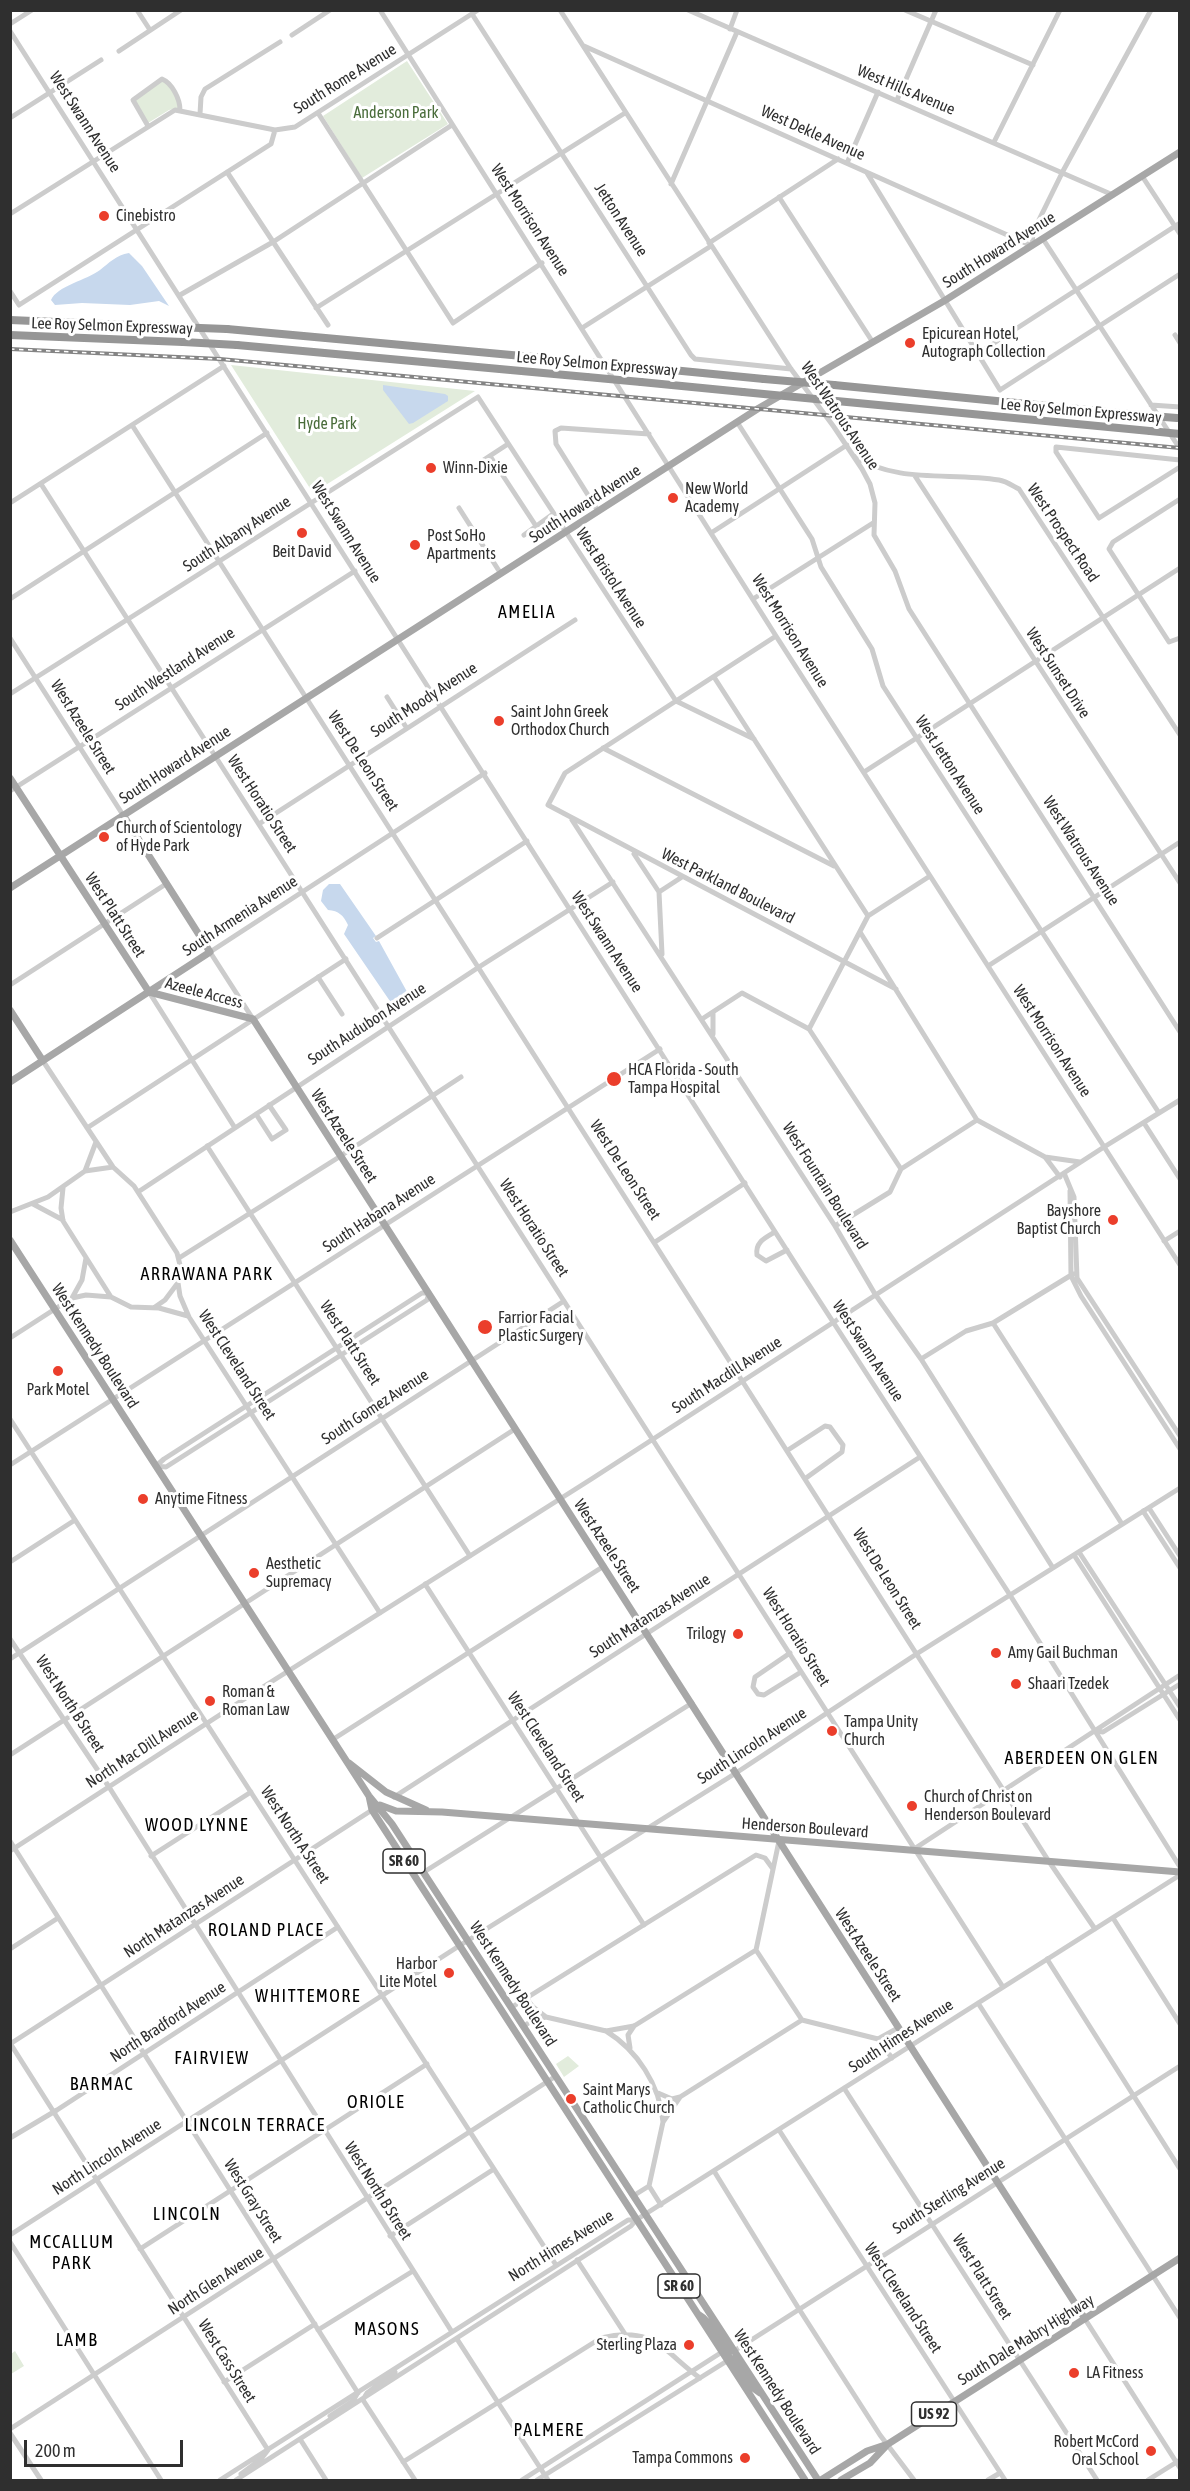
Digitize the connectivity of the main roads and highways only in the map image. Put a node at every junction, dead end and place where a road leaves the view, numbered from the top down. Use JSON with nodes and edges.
{"nodes":[{"id":1,"x":1179,"y":152,"type":"edge"},
{"id":2,"x":10,"y":320,"type":"edge"},
{"id":3,"x":10,"y":335,"type":"edge"},
{"id":4,"x":1178,"y":418,"type":"edge"},
{"id":5,"x":1179,"y":434,"type":"edge"},
{"id":6,"x":10,"y":778,"type":"edge"},
{"id":7,"x":14,"y":789,"type":"edge"},
{"id":8,"x":123,"y":815,"type":"junction"},
{"id":9,"x":60,"y":856,"type":"junction"},
{"id":10,"x":10,"y":888,"type":"edge"},
{"id":11,"x":210,"y":952,"type":"joint"},
{"id":12,"x":148,"y":992,"type":"junction"},
{"id":13,"x":10,"y":1010,"type":"edge"},
{"id":14,"x":253,"y":1019,"type":"joint"},
{"id":15,"x":43,"y":1060,"type":"junction"},
{"id":16,"x":10,"y":1082,"type":"edge"},
{"id":17,"x":10,"y":1240,"type":"edge"},
{"id":18,"x":345,"y":1759,"type":"junction"},
{"id":19,"x":369,"y":1796,"type":"junction"},
{"id":20,"x":428,"y":1811,"type":"junction"},
{"id":21,"x":779,"y":1841,"type":"junction"},
{"id":22,"x":1179,"y":1873,"type":"edge"},
{"id":23,"x":1179,"y":2258,"type":"edge"},
{"id":24,"x":696,"y":2312,"type":"junction"},
{"id":25,"x":1084,"y":2319,"type":"junction"},
{"id":26,"x":734,"y":2351,"type":"junction"},
{"id":27,"x":722,"y":2352,"type":"junction"},
{"id":28,"x":762,"y":2394,"type":"junction"},
{"id":29,"x":888,"y":2444,"type":"junction"},
{"id":30,"x":805,"y":2481,"type":"edge"},
{"id":31,"x":820,"y":2481,"type":"edge"},
{"id":32,"x":842,"y":2481,"type":"edge"}],
"edges":[{"from":1,"to":8,"type":"main road","name":"South Howard Avenue"},
{"from":2,"to":4,"type":"highway","name":"Lee Roy Selmon Expressway","bridge":true},
{"from":3,"to":5,"type":"highway","name":"Lee Roy Selmon Expressway","bridge":true},
{"from":6,"to":7,"type":"main road","name":"West Platt Street"},
{"from":7,"to":9,"type":"main road","name":"West Platt Street"},
{"from":8,"to":9,"type":"main road","name":"South Howard Avenue"},
{"from":8,"to":11,"type":"main road","name":"West Azeele Street"},
{"from":9,"to":10,"type":"main road","name":"South Howard Avenue"},
{"from":9,"to":12,"type":"main road","name":"West Platt Street"},
{"from":11,"to":12,"type":"main road","name":"South Armenia Avenue"},
{"from":12,"to":14,"type":"main road","name":"Azeele Access"},
{"from":12,"to":15,"type":"main road","name":"South Armenia Avenue"},
{"from":13,"to":15,"type":"main road"},
{"from":14,"to":21,"type":"main road","name":"West Azeele Street"},
{"from":15,"to":16,"type":"main road","name":"South Armenia Avenue"},
{"from":17,"to":18,"type":"main road","name":"West Kennedy Boulevard","number":"SR 60"},
{"from":18,"to":19,"type":"main road","name":"West Kennedy Boulevard","number":"SR 60"},
{"from":18,"to":20,"type":"main road","name":"Henderson Boulevard"},
{"from":19,"to":20,"type":"main road","name":"Henderson Boulevard"},
{"from":19,"to":24,"type":"main road","name":"West Kennedy Boulevard","number":"SR 60"},
{"from":19,"to":26,"type":"main road","name":"West Kennedy Boulevard","number":"SR 60"},
{"from":20,"to":21,"type":"main road","name":"Henderson Boulevard"},
{"from":21,"to":22,"type":"main road","name":"Henderson Boulevard"},
{"from":21,"to":25,"type":"main road","name":"West Azeele Street"},
{"from":23,"to":25,"type":"main road","name":"South Dale Mabry Highway","number":"US 92"},
{"from":24,"to":26,"type":"main road"},
{"from":24,"to":27,"type":"main road","name":"West Kennedy Boulevard","number":"SR 60"},
{"from":25,"to":29,"type":"main road","name":"South Dale Mabry Highway","number":"US 92"},
{"from":26,"to":28,"type":"main road","name":"West Kennedy Boulevard","number":"SR 60"},
{"from":27,"to":28,"type":"main road"},
{"from":27,"to":30,"type":"main road","name":"West Kennedy Boulevard","number":"SR 60"},
{"from":28,"to":31,"type":"main road","name":"West Kennedy Boulevard","number":"SR 60"},
{"from":29,"to":31,"type":"main road","number":"US 92"},
{"from":29,"to":32,"type":"main road","number":"US 92"}]}
